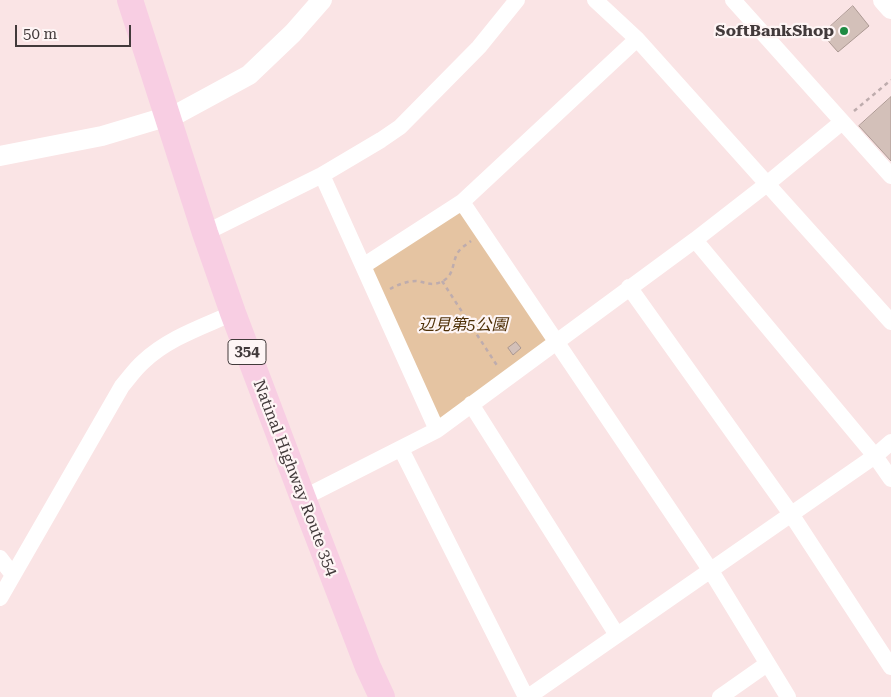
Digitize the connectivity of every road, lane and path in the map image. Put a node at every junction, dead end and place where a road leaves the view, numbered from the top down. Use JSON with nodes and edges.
{"nodes":[{"id":1,"x":130,"y":0,"type":"edge"},
{"id":2,"x":322,"y":0,"type":"edge"},
{"id":3,"x":517,"y":0,"type":"edge"},
{"id":4,"x":733,"y":0,"type":"edge"},
{"id":5,"x":883,"y":0,"type":"edge"},
{"id":6,"x":598,"y":1,"type":"edge"},
{"id":7,"x":891,"y":9,"type":"edge"},
{"id":8,"x":637,"y":39,"type":"junction"},
{"id":9,"x":891,"y":80,"type":"edge"},
{"id":10,"x":168,"y":115,"type":"junction"},
{"id":11,"x":842,"y":122,"type":"junction"},
{"id":12,"x":0,"y":156,"type":"edge"},
{"id":13,"x":322,"y":175,"type":"junction"},
{"id":14,"x":891,"y":176,"type":"edge"},
{"id":15,"x":767,"y":184,"type":"junction"},
{"id":16,"x":462,"y":202,"type":"junction"},
{"id":17,"x":205,"y":233,"type":"junction"},
{"id":18,"x":483,"y":234,"type":"junction"},
{"id":19,"x":694,"y":240,"type":"junction"},
{"id":20,"x":363,"y":266,"type":"junction"},
{"id":21,"x":442,"y":281,"type":"junction"},
{"id":22,"x":630,"y":287,"type":"junction"},
{"id":23,"x":377,"y":296,"type":"junction"},
{"id":24,"x":233,"y":313,"type":"junction"},
{"id":25,"x":891,"y":322,"type":"edge"},
{"id":26,"x":556,"y":341,"type":"junction"},
{"id":27,"x":506,"y":378,"type":"junction"},
{"id":28,"x":471,"y":404,"type":"junction"},
{"id":29,"x":437,"y":430,"type":"junction"},
{"id":30,"x":891,"y":442,"type":"edge"},
{"id":31,"x":401,"y":449,"type":"junction"},
{"id":32,"x":875,"y":456,"type":"junction"},
{"id":33,"x":891,"y":479,"type":"edge"},
{"id":34,"x":302,"y":498,"type":"junction"},
{"id":35,"x":791,"y":514,"type":"junction"},
{"id":36,"x":0,"y":558,"type":"edge"},
{"id":37,"x":710,"y":571,"type":"junction"},
{"id":38,"x":13,"y":574,"type":"junction"},
{"id":39,"x":0,"y":598,"type":"edge"},
{"id":40,"x":618,"y":635,"type":"junction"},
{"id":41,"x":767,"y":664,"type":"junction"},
{"id":42,"x":891,"y":667,"type":"edge"},
{"id":43,"x":382,"y":697,"type":"edge"},
{"id":44,"x":527,"y":697,"type":"edge"},
{"id":45,"x":720,"y":697,"type":"edge"},
{"id":46,"x":788,"y":697,"type":"edge"}],
"edges":[{"from":1,"to":10,"type":"highway","name":"Natinal Highway Route 354","number":"354"},
{"from":2,"to":10,"type":"street"},
{"from":3,"to":13,"type":"street"},
{"from":4,"to":11,"type":"street"},
{"from":5,"to":7,"type":"street"},
{"from":6,"to":8,"type":"street"},
{"from":8,"to":15,"type":"street"},
{"from":8,"to":16,"type":"street"},
{"from":9,"to":11,"type":"path"},
{"from":10,"to":12,"type":"street"},
{"from":10,"to":17,"type":"highway","name":"Natinal Highway Route 354","number":"354"},
{"from":11,"to":14,"type":"street"},
{"from":11,"to":15,"type":"street"},
{"from":13,"to":17,"type":"street"},
{"from":13,"to":20,"type":"street"},
{"from":15,"to":19,"type":"street"},
{"from":15,"to":25,"type":"street"},
{"from":16,"to":18,"type":"street"},
{"from":16,"to":20,"type":"street"},
{"from":17,"to":24,"type":"highway","name":"Natinal Highway Route 354","number":"354"},
{"from":18,"to":21,"type":"path"},
{"from":18,"to":26,"type":"street"},
{"from":19,"to":22,"type":"street"},
{"from":19,"to":32,"type":"street"},
{"from":20,"to":23,"type":"street"},
{"from":21,"to":23,"type":"path"},
{"from":21,"to":27,"type":"path"},
{"from":22,"to":26,"type":"street"},
{"from":22,"to":35,"type":"street"},
{"from":23,"to":29,"type":"street"},
{"from":24,"to":34,"type":"highway","name":"Natinal Highway Route 354","number":"354"},
{"from":24,"to":38,"type":"street"},
{"from":26,"to":27,"type":"street"},
{"from":26,"to":37,"type":"street"},
{"from":27,"to":28,"type":"street"},
{"from":28,"to":29,"type":"street"},
{"from":28,"to":40,"type":"street"},
{"from":29,"to":31,"type":"street"},
{"from":30,"to":32,"type":"street"},
{"from":31,"to":34,"type":"street"},
{"from":31,"to":44,"type":"street"},
{"from":32,"to":33,"type":"street"},
{"from":32,"to":35,"type":"street"},
{"from":34,"to":43,"type":"highway","name":"Natinal Highway Route 354","number":"354"},
{"from":35,"to":37,"type":"street"},
{"from":35,"to":42,"type":"street"},
{"from":36,"to":38,"type":"street"},
{"from":37,"to":40,"type":"street"},
{"from":37,"to":41,"type":"street"},
{"from":38,"to":39,"type":"street"},
{"from":40,"to":44,"type":"street"},
{"from":41,"to":45,"type":"street"},
{"from":41,"to":46,"type":"street"}]}
